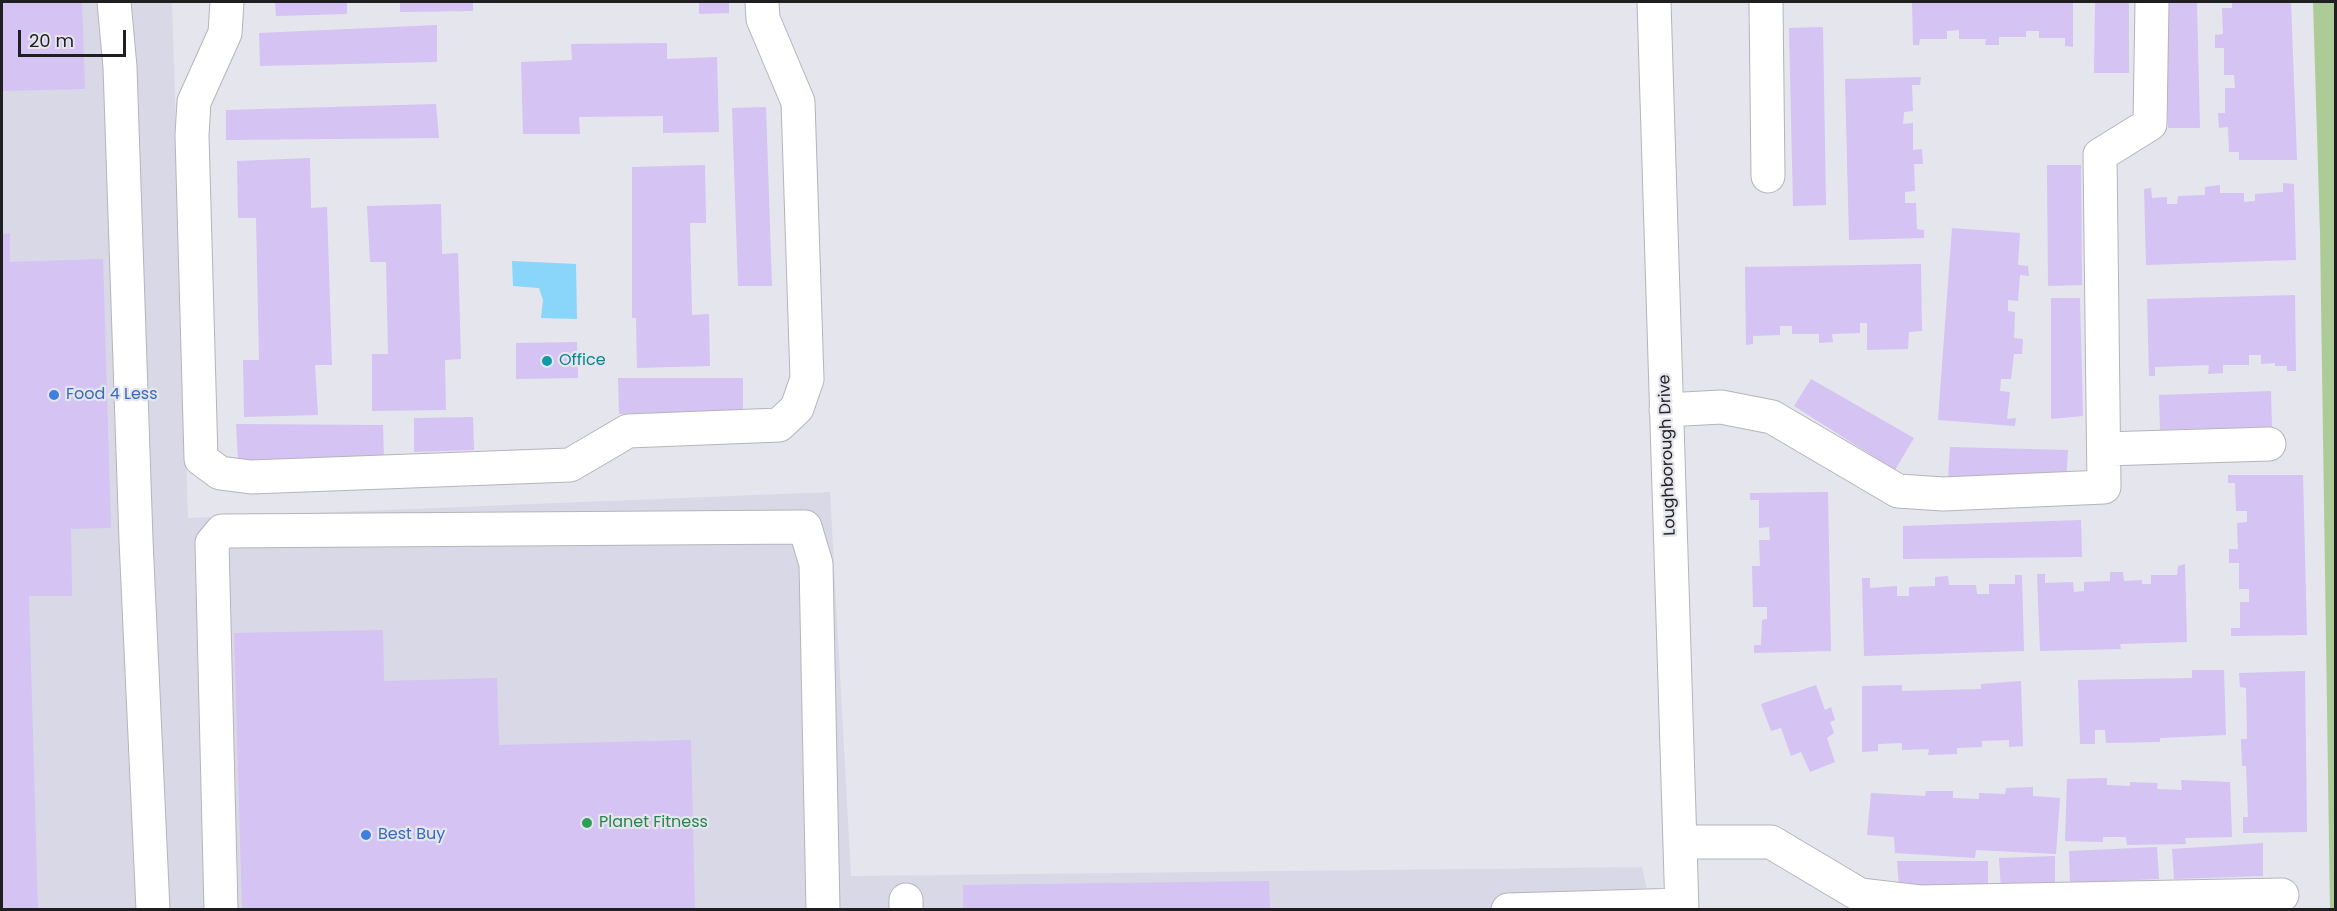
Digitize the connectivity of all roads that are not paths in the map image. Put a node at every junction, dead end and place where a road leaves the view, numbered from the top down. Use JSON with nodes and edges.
{"nodes":[{"id":1,"x":114,"y":2,"type":"edge"},
{"id":2,"x":227,"y":2,"type":"edge"},
{"id":3,"x":762,"y":2,"type":"edge"},
{"id":4,"x":1654,"y":2,"type":"edge"},
{"id":5,"x":1766,"y":2,"type":"edge"},
{"id":6,"x":2152,"y":2,"type":"edge"},
{"id":7,"x":1768,"y":176,"type":"dead end"},
{"id":8,"x":1666,"y":410,"type":"junction"},
{"id":9,"x":2270,"y":444,"type":"dead end"},
{"id":10,"x":2104,"y":449,"type":"junction"},
{"id":11,"x":1680,"y":842,"type":"junction"},
{"id":12,"x":2282,"y":895,"type":"dead end"},
{"id":13,"x":1682,"y":907,"type":"edge"},
{"id":14,"x":153,"y":909,"type":"edge"},
{"id":15,"x":221,"y":909,"type":"edge"},
{"id":16,"x":823,"y":909,"type":"edge"},
{"id":17,"x":1508,"y":909,"type":"edge"}],
"edges":[{"from":1,"to":14,"type":"street"},
{"from":2,"to":3,"type":"street"},
{"from":4,"to":8,"type":"street","name":"Loughborough Drive"},
{"from":5,"to":7,"type":"street"},
{"from":6,"to":10,"type":"street"},
{"from":8,"to":10,"type":"street"},
{"from":8,"to":11,"type":"street","name":"Loughborough Drive"},
{"from":9,"to":10,"type":"street"},
{"from":11,"to":12,"type":"street"},
{"from":11,"to":13,"type":"street","name":"Loughborough Drive"},
{"from":13,"to":17,"type":"street"},
{"from":15,"to":16,"type":"street"}]}
